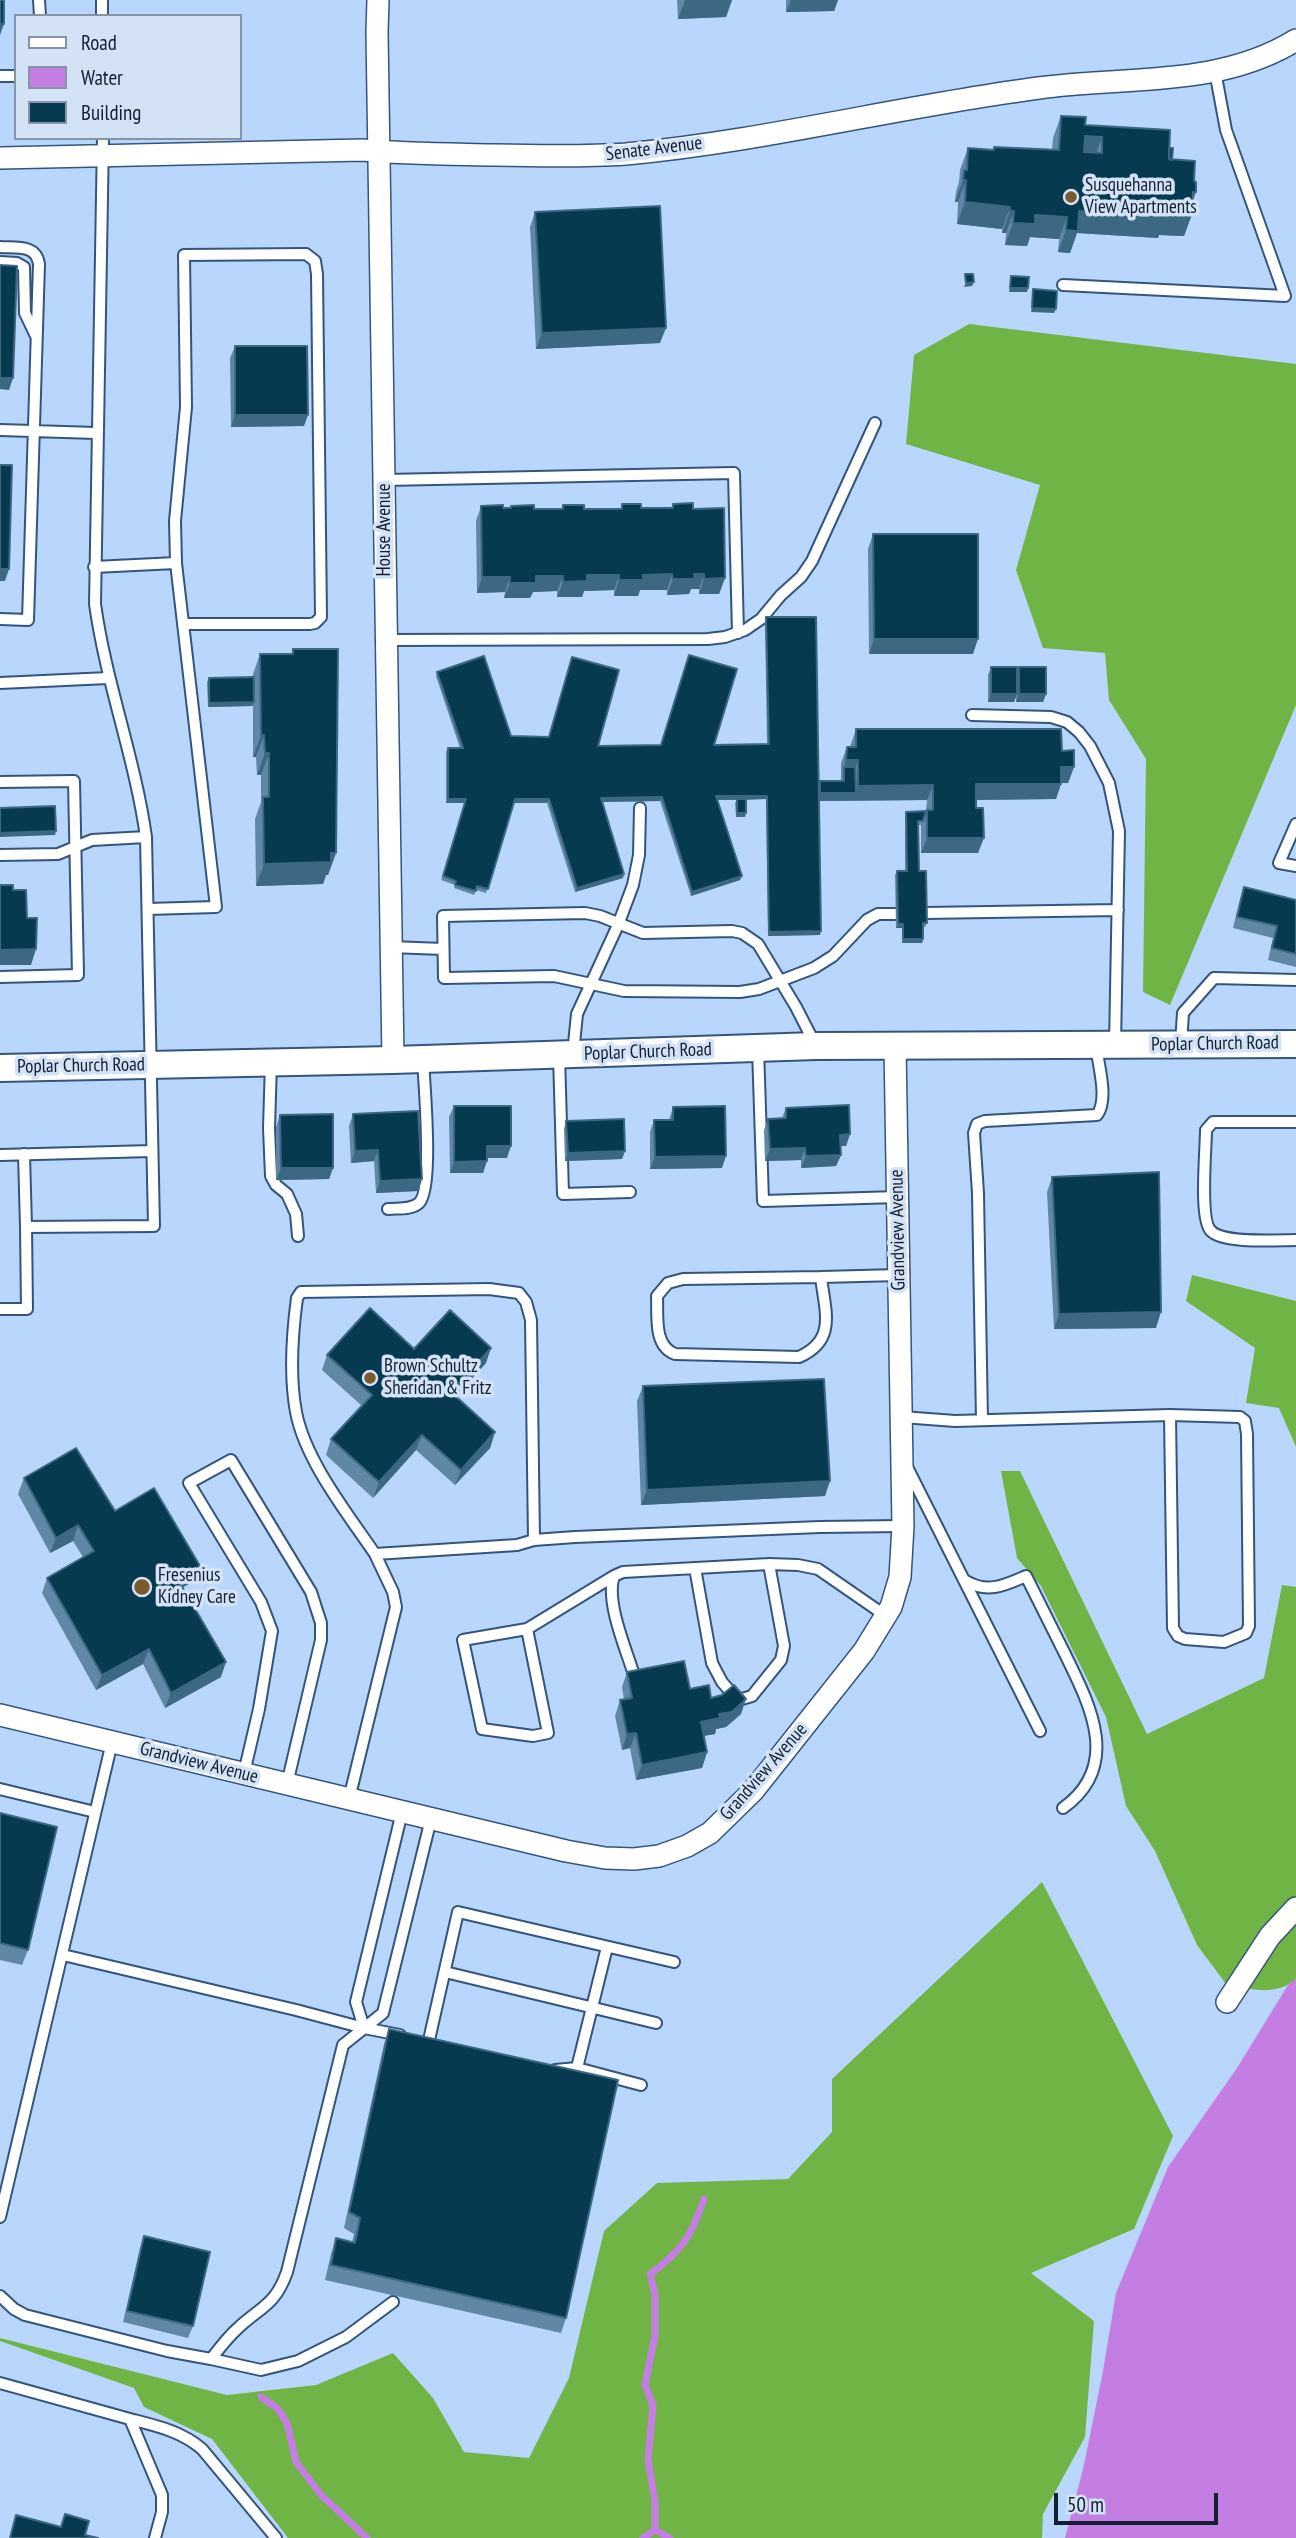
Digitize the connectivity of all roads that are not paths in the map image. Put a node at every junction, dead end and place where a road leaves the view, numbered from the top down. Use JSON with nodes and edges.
{"nodes":[{"id":1,"x":378,"y":0,"type":"edge"},
{"id":2,"x":1296,"y":40,"type":"edge"},
{"id":3,"x":1215,"y":71,"type":"junction"},
{"id":4,"x":103,"y":147,"type":"edge"},
{"id":5,"x":380,"y":152,"type":"junction"},
{"id":6,"x":0,"y":158,"type":"edge"},
{"id":7,"x":0,"y":247,"type":"edge"},
{"id":8,"x":0,"y":262,"type":"edge"},
{"id":9,"x":1063,"y":285,"type":"dead end"},
{"id":10,"x":37,"y":338,"type":"junction"},
{"id":11,"x":875,"y":423,"type":"dead end"},
{"id":12,"x":0,"y":430,"type":"edge"},
{"id":13,"x":34,"y":431,"type":"junction"},
{"id":14,"x":96,"y":433,"type":"junction"},
{"id":15,"x":384,"y":480,"type":"junction"},
{"id":16,"x":176,"y":562,"type":"junction"},
{"id":17,"x":94,"y":567,"type":"junction"},
{"id":18,"x":0,"y":619,"type":"edge"},
{"id":19,"x":183,"y":624,"type":"junction"},
{"id":20,"x":738,"y":633,"type":"junction"},
{"id":21,"x":386,"y":640,"type":"junction"},
{"id":22,"x":108,"y":678,"type":"junction"},
{"id":23,"x":0,"y":683,"type":"edge"},
{"id":24,"x":972,"y":715,"type":"dead end"},
{"id":25,"x":0,"y":782,"type":"edge"},
{"id":26,"x":640,"y":808,"type":"dead end"},
{"id":27,"x":1296,"y":824,"type":"edge"},
{"id":28,"x":146,"y":837,"type":"junction"},
{"id":29,"x":75,"y":846,"type":"junction"},
{"id":30,"x":0,"y":855,"type":"edge"},
{"id":31,"x":1296,"y":866,"type":"edge"},
{"id":32,"x":149,"y":909,"type":"junction"},
{"id":33,"x":1118,"y":910,"type":"junction"},
{"id":34,"x":925,"y":913,"type":"edge"},
{"id":35,"x":896,"y":914,"type":"edge"},
{"id":36,"x":618,"y":925,"type":"junction"},
{"id":37,"x":390,"y":947,"type":"junction"},
{"id":38,"x":443,"y":949,"type":"junction"},
{"id":39,"x":0,"y":976,"type":"edge"},
{"id":40,"x":1296,"y":980,"type":"edge"},
{"id":41,"x":780,"y":982,"type":"junction"},
{"id":42,"x":590,"y":984,"type":"junction"},
{"id":43,"x":1296,"y":1044,"type":"edge"},
{"id":44,"x":1105,"y":1045,"type":"junction"},
{"id":45,"x":1181,"y":1045,"type":"junction"},
{"id":46,"x":816,"y":1046,"type":"junction"},
{"id":47,"x":895,"y":1046,"type":"junction"},
{"id":48,"x":758,"y":1048,"type":"junction"},
{"id":49,"x":566,"y":1054,"type":"junction"},
{"id":50,"x":424,"y":1059,"type":"junction"},
{"id":51,"x":393,"y":1060,"type":"junction"},
{"id":52,"x":271,"y":1062,"type":"junction"},
{"id":53,"x":151,"y":1065,"type":"junction"},
{"id":54,"x":0,"y":1068,"type":"edge"},
{"id":55,"x":1296,"y":1122,"type":"edge"},
{"id":56,"x":152,"y":1151,"type":"junction"},
{"id":57,"x":24,"y":1154,"type":"junction"},
{"id":58,"x":0,"y":1155,"type":"edge"},
{"id":59,"x":630,"y":1192,"type":"dead end"},
{"id":60,"x":898,"y":1197,"type":"junction"},
{"id":61,"x":388,"y":1209,"type":"dead end"},
{"id":62,"x":26,"y":1227,"type":"junction"},
{"id":63,"x":298,"y":1236,"type":"dead end"},
{"id":64,"x":1296,"y":1240,"type":"edge"},
{"id":65,"x":899,"y":1275,"type":"junction"},
{"id":66,"x":821,"y":1277,"type":"junction"},
{"id":67,"x":0,"y":1309,"type":"edge"},
{"id":68,"x":1170,"y":1415,"type":"junction"},
{"id":69,"x":902,"y":1417,"type":"junction"},
{"id":70,"x":982,"y":1420,"type":"junction"},
{"id":71,"x":903,"y":1459,"type":"junction"},
{"id":72,"x":903,"y":1526,"type":"junction"},
{"id":73,"x":534,"y":1540,"type":"junction"},
{"id":74,"x":375,"y":1554,"type":"junction"},
{"id":75,"x":769,"y":1564,"type":"junction"},
{"id":76,"x":695,"y":1568,"type":"junction"},
{"id":77,"x":614,"y":1576,"type":"junction"},
{"id":78,"x":966,"y":1581,"type":"junction"},
{"id":79,"x":886,"y":1616,"type":"junction"},
{"id":80,"x":527,"y":1629,"type":"junction"},
{"id":81,"x":634,"y":1675,"type":"edge"},
{"id":82,"x":0,"y":1715,"type":"edge"},
{"id":83,"x":1040,"y":1731,"type":"dead end"},
{"id":84,"x":111,"y":1742,"type":"junction"},
{"id":85,"x":244,"y":1773,"type":"junction"},
{"id":86,"x":286,"y":1784,"type":"junction"},
{"id":87,"x":0,"y":1789,"type":"edge"},
{"id":88,"x":349,"y":1799,"type":"junction"},
{"id":89,"x":1063,"y":1808,"type":"dead end"},
{"id":90,"x":96,"y":1812,"type":"junction"},
{"id":91,"x":402,"y":1812,"type":"junction"},
{"id":92,"x":431,"y":1819,"type":"junction"},
{"id":93,"x":1296,"y":1908,"type":"edge"},
{"id":94,"x":607,"y":1947,"type":"junction"},
{"id":95,"x":63,"y":1955,"type":"junction"},
{"id":96,"x":674,"y":1962,"type":"dead end"},
{"id":97,"x":445,"y":1972,"type":"junction"},
{"id":98,"x":1227,"y":2002,"type":"dead end"},
{"id":99,"x":592,"y":2008,"type":"junction"},
{"id":100,"x":656,"y":2023,"type":"dead end"},
{"id":101,"x":364,"y":2028,"type":"junction"},
{"id":102,"x":429,"y":2040,"type":"junction"},
{"id":103,"x":441,"y":2043,"type":"edge"},
{"id":104,"x":541,"y":2067,"type":"edge"},
{"id":105,"x":577,"y":2068,"type":"junction"},
{"id":106,"x":641,"y":2085,"type":"dead end"},
{"id":107,"x":0,"y":2217,"type":"edge"},
{"id":108,"x":0,"y":2296,"type":"edge"},
{"id":109,"x":393,"y":2302,"type":"edge"},
{"id":110,"x":211,"y":2359,"type":"junction"},
{"id":111,"x":0,"y":2383,"type":"edge"},
{"id":112,"x":130,"y":2419,"type":"junction"},
{"id":113,"x":155,"y":2538,"type":"edge"},
{"id":114,"x":276,"y":2538,"type":"edge"}],
"edges":[{"from":1,"to":5,"type":"street","name":"House Avenue"},
{"from":2,"to":3,"type":"street","name":"Senate Avenue"},
{"from":3,"to":5,"type":"street","name":"Senate Avenue"},
{"from":3,"to":9,"type":"lane"},
{"from":4,"to":5,"type":"street","name":"Senate Avenue"},
{"from":4,"to":6,"type":"street","name":"Senate Avenue"},
{"from":4,"to":14,"type":"lane"},
{"from":5,"to":15,"type":"street","name":"House Avenue"},
{"from":7,"to":10,"type":"lane"},
{"from":8,"to":10,"type":"lane"},
{"from":10,"to":13,"type":"lane"},
{"from":11,"to":20,"type":"lane"},
{"from":12,"to":13,"type":"lane"},
{"from":13,"to":14,"type":"lane"},
{"from":13,"to":18,"type":"lane"},
{"from":14,"to":17,"type":"lane"},
{"from":15,"to":20,"type":"lane"},
{"from":15,"to":21,"type":"street","name":"House Avenue"},
{"from":16,"to":17,"type":"lane"},
{"from":16,"to":19,"type":"lane"},
{"from":16,"to":19,"type":"lane"},
{"from":17,"to":22,"type":"lane"},
{"from":19,"to":32,"type":"lane"},
{"from":20,"to":21,"type":"lane"},
{"from":21,"to":37,"type":"street","name":"House Avenue"},
{"from":22,"to":23,"type":"lane"},
{"from":22,"to":28,"type":"lane"},
{"from":24,"to":33,"type":"lane"},
{"from":25,"to":29,"type":"lane"},
{"from":26,"to":36,"type":"lane"},
{"from":27,"to":31,"type":"lane"},
{"from":28,"to":29,"type":"lane"},
{"from":28,"to":32,"type":"lane"},
{"from":29,"to":30,"type":"lane"},
{"from":29,"to":39,"type":"lane"},
{"from":32,"to":53,"type":"lane"},
{"from":33,"to":34,"type":"lane"},
{"from":33,"to":44,"type":"lane"},
{"from":35,"to":41,"type":"lane"},
{"from":36,"to":38,"type":"lane"},
{"from":36,"to":41,"type":"lane"},
{"from":36,"to":42,"type":"lane"},
{"from":37,"to":38,"type":"lane"},
{"from":37,"to":51,"type":"street","name":"House Avenue"},
{"from":38,"to":42,"type":"lane"},
{"from":40,"to":45,"type":"lane"},
{"from":41,"to":42,"type":"lane"},
{"from":41,"to":46,"type":"lane"},
{"from":42,"to":49,"type":"lane"},
{"from":43,"to":45,"type":"street","name":"Poplar Church Road"},
{"from":44,"to":45,"type":"street","name":"Poplar Church Road"},
{"from":44,"to":47,"type":"street","name":"Poplar Church Road"},
{"from":44,"to":70,"type":"lane"},
{"from":46,"to":47,"type":"street","name":"Poplar Church Road"},
{"from":46,"to":48,"type":"street","name":"Poplar Church Road"},
{"from":47,"to":60,"type":"street","name":"Grandview Avenue"},
{"from":48,"to":49,"type":"street","name":"Poplar Church Road"},
{"from":48,"to":60,"type":"lane"},
{"from":49,"to":50,"type":"street","name":"Poplar Church Road"},
{"from":49,"to":59,"type":"lane"},
{"from":50,"to":51,"type":"street","name":"Poplar Church Road"},
{"from":50,"to":61,"type":"lane"},
{"from":51,"to":52,"type":"street","name":"Poplar Church Road"},
{"from":52,"to":53,"type":"street","name":"Poplar Church Road"},
{"from":52,"to":63,"type":"lane"},
{"from":53,"to":54,"type":"street","name":"Poplar Church Road"},
{"from":53,"to":56,"type":"lane"},
{"from":55,"to":64,"type":"lane"},
{"from":56,"to":57,"type":"lane"},
{"from":56,"to":62,"type":"lane"},
{"from":57,"to":58,"type":"lane"},
{"from":57,"to":62,"type":"lane"},
{"from":60,"to":65,"type":"street","name":"Grandview Avenue"},
{"from":62,"to":67,"type":"lane"},
{"from":65,"to":66,"type":"lane"},
{"from":65,"to":69,"type":"street","name":"Grandview Avenue"},
{"from":66,"to":66,"type":"lane"},
{"from":68,"to":68,"type":"lane"},
{"from":68,"to":70,"type":"lane"},
{"from":69,"to":70,"type":"lane"},
{"from":69,"to":71,"type":"street","name":"Grandview Avenue"},
{"from":71,"to":72,"type":"street","name":"Grandview Avenue"},
{"from":71,"to":78,"type":"lane"},
{"from":72,"to":73,"type":"lane"},
{"from":72,"to":79,"type":"street","name":"Grandview Avenue"},
{"from":73,"to":74,"type":"lane"},
{"from":73,"to":74,"type":"lane"},
{"from":74,"to":88,"type":"lane"},
{"from":75,"to":76,"type":"lane"},
{"from":75,"to":76,"type":"lane"},
{"from":75,"to":79,"type":"lane"},
{"from":76,"to":77,"type":"lane"},
{"from":77,"to":80,"type":"lane"},
{"from":77,"to":81,"type":"lane"},
{"from":78,"to":83,"type":"lane"},
{"from":78,"to":89,"type":"lane"},
{"from":79,"to":92,"type":"street","name":"Grandview Avenue"},
{"from":80,"to":80,"type":"lane"},
{"from":82,"to":84,"type":"street","name":"Grandview Avenue"},
{"from":84,"to":85,"type":"street","name":"Grandview Avenue"},
{"from":84,"to":90,"type":"lane"},
{"from":85,"to":86,"type":"street","name":"Grandview Avenue"},
{"from":85,"to":86,"type":"lane"},
{"from":86,"to":88,"type":"street","name":"Grandview Avenue"},
{"from":87,"to":90,"type":"lane"},
{"from":88,"to":91,"type":"street","name":"Grandview Avenue"},
{"from":90,"to":95,"type":"lane"},
{"from":91,"to":92,"type":"street","name":"Grandview Avenue"},
{"from":91,"to":101,"type":"lane"},
{"from":92,"to":101,"type":"lane"},
{"from":93,"to":98,"type":"street"},
{"from":94,"to":96,"type":"lane"},
{"from":94,"to":97,"type":"lane"},
{"from":94,"to":99,"type":"lane"},
{"from":95,"to":101,"type":"lane"},
{"from":95,"to":107,"type":"lane"},
{"from":97,"to":99,"type":"lane"},
{"from":97,"to":102,"type":"lane"},
{"from":99,"to":100,"type":"lane"},
{"from":99,"to":105,"type":"lane"},
{"from":101,"to":102,"type":"lane"},
{"from":101,"to":110,"type":"lane"},
{"from":102,"to":103,"type":"lane"},
{"from":104,"to":105,"type":"lane"},
{"from":105,"to":106,"type":"lane"},
{"from":108,"to":110,"type":"lane"},
{"from":109,"to":110,"type":"lane"},
{"from":111,"to":112,"type":"lane"},
{"from":112,"to":113,"type":"lane"},
{"from":112,"to":114,"type":"lane"}]}
